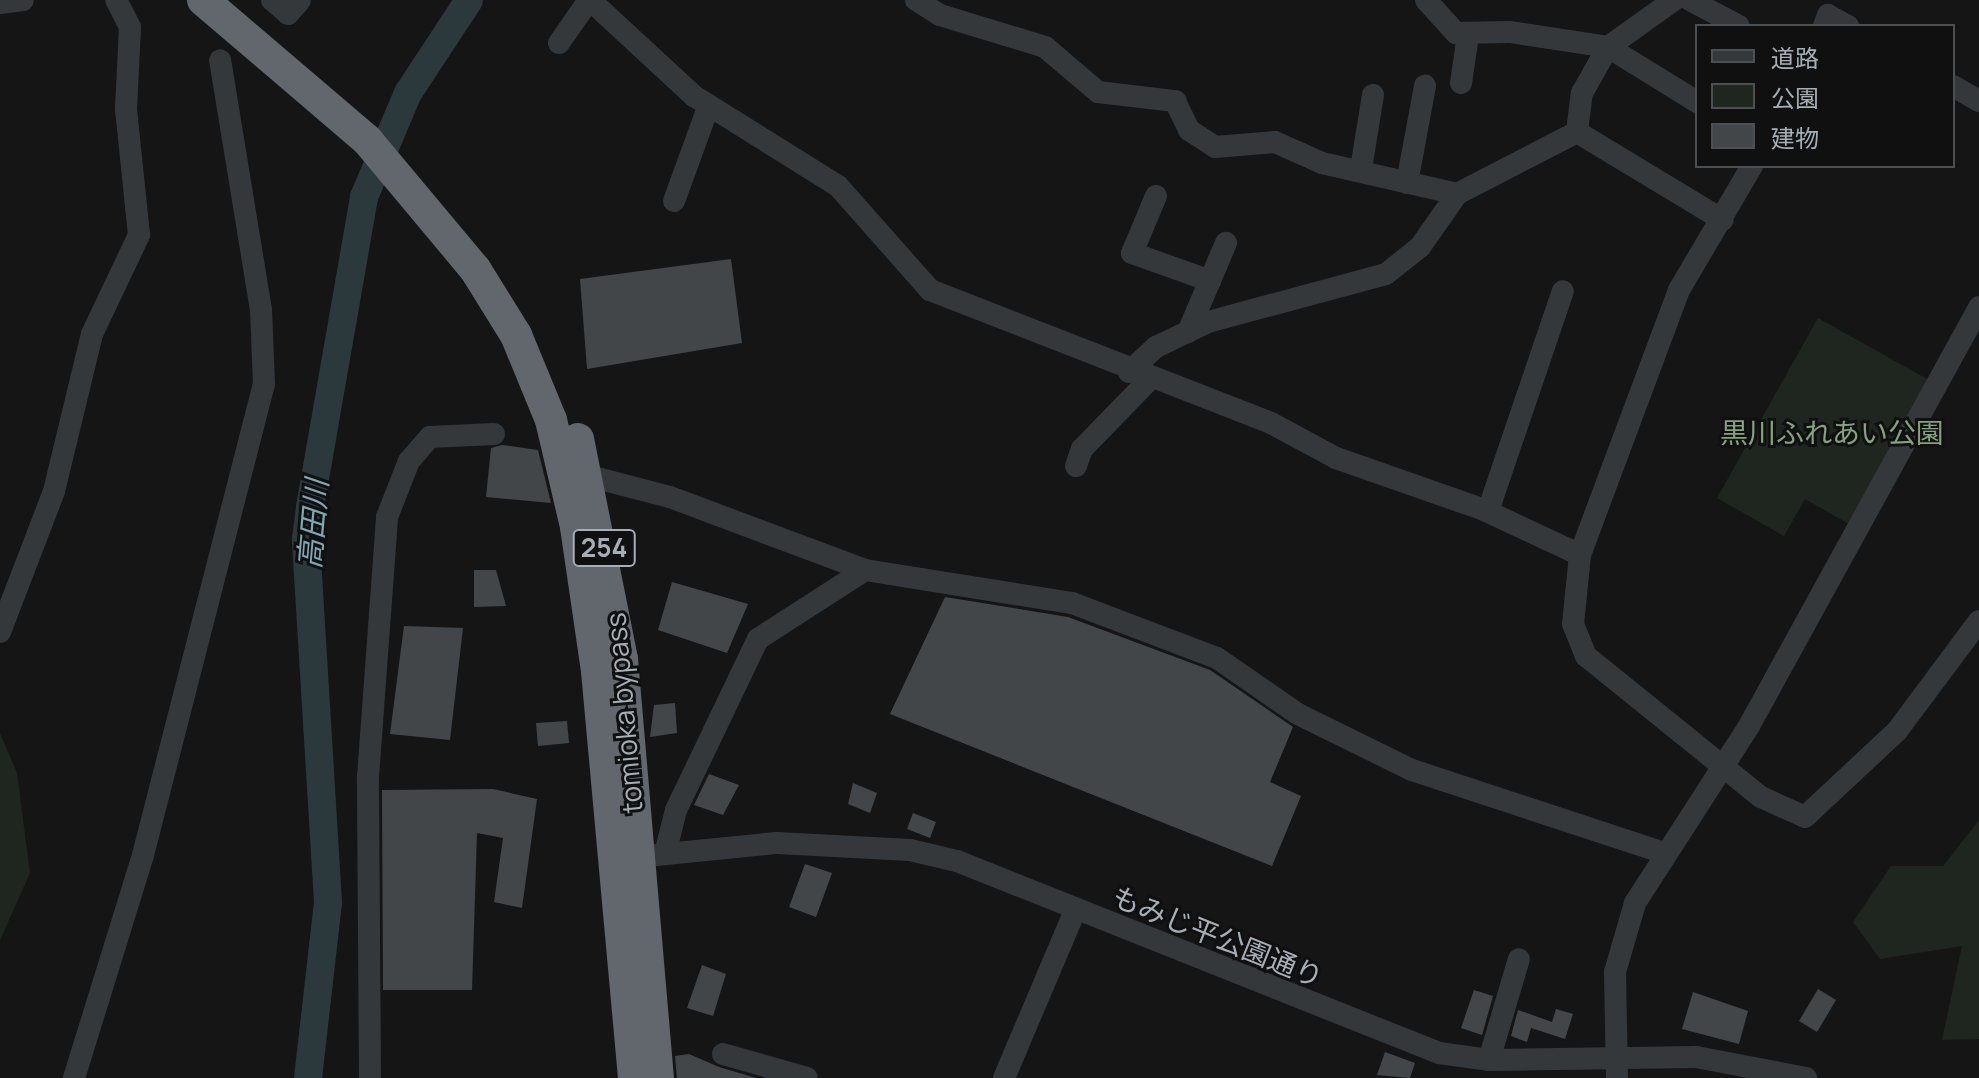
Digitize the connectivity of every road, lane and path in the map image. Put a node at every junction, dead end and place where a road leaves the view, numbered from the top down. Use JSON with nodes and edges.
{"nodes":[{"id":1,"x":23,"y":0,"type":"edge"},
{"id":2,"x":116,"y":0,"type":"edge"},
{"id":3,"x":203,"y":0,"type":"edge"},
{"id":4,"x":234,"y":0,"type":"edge"},
{"id":5,"x":272,"y":0,"type":"edge"},
{"id":6,"x":300,"y":0,"type":"edge"},
{"id":7,"x":589,"y":0,"type":"edge"},
{"id":8,"x":916,"y":0,"type":"edge"},
{"id":9,"x":1426,"y":0,"type":"edge"},
{"id":10,"x":1674,"y":0,"type":"edge"},
{"id":11,"x":1690,"y":0,"type":"edge"},
{"id":12,"x":0,"y":3,"type":"edge"},
{"id":13,"x":1735,"y":24,"type":"edge"},
{"id":14,"x":1468,"y":35,"type":"junction"},
{"id":15,"x":272,"y":43,"type":"junction"},
{"id":16,"x":559,"y":43,"type":"dead end"},
{"id":17,"x":1608,"y":47,"type":"junction"},
{"id":18,"x":220,"y":60,"type":"dead end"},
{"id":19,"x":1461,"y":83,"type":"dead end"},
{"id":20,"x":1425,"y":86,"type":"dead end"},
{"id":21,"x":1955,"y":87,"type":"edge"},
{"id":22,"x":1373,"y":95,"type":"dead end"},
{"id":23,"x":1695,"y":101,"type":"edge"},
{"id":24,"x":1979,"y":101,"type":"edge"},
{"id":25,"x":709,"y":105,"type":"junction"},
{"id":26,"x":1577,"y":132,"type":"junction"},
{"id":27,"x":1751,"y":168,"type":"edge"},
{"id":28,"x":1361,"y":169,"type":"junction"},
{"id":29,"x":1407,"y":183,"type":"junction"},
{"id":30,"x":1457,"y":194,"type":"junction"},
{"id":31,"x":1156,"y":196,"type":"dead end"},
{"id":32,"x":674,"y":201,"type":"dead end"},
{"id":33,"x":1723,"y":220,"type":"junction"},
{"id":34,"x":1226,"y":243,"type":"dead end"},
{"id":35,"x":485,"y":264,"type":"junction"},
{"id":36,"x":1210,"y":281,"type":"junction"},
{"id":37,"x":1563,"y":291,"type":"dead end"},
{"id":38,"x":1979,"y":307,"type":"edge"},
{"id":39,"x":1188,"y":332,"type":"junction"},
{"id":40,"x":1139,"y":376,"type":"junction"},
{"id":41,"x":494,"y":434,"type":"dead end"},
{"id":42,"x":1076,"y":466,"type":"dead end"},
{"id":43,"x":589,"y":476,"type":"junction"},
{"id":44,"x":1488,"y":511,"type":"junction"},
{"id":45,"x":1580,"y":555,"type":"junction"},
{"id":46,"x":865,"y":570,"type":"junction"},
{"id":47,"x":1979,"y":621,"type":"edge"},
{"id":48,"x":0,"y":632,"type":"edge"},
{"id":49,"x":1724,"y":768,"type":"junction"},
{"id":50,"x":1665,"y":853,"type":"junction"},
{"id":51,"x":638,"y":857,"type":"junction"},
{"id":52,"x":1075,"y":911,"type":"junction"},
{"id":53,"x":1519,"y":959,"type":"dead end"},
{"id":54,"x":723,"y":1054,"type":"dead end"},
{"id":55,"x":1489,"y":1060,"type":"junction"},
{"id":56,"x":1617,"y":1068,"type":"edge"},
{"id":57,"x":74,"y":1078,"type":"edge"},
{"id":58,"x":370,"y":1078,"type":"edge"},
{"id":59,"x":634,"y":1078,"type":"edge"},
{"id":60,"x":658,"y":1078,"type":"edge"},
{"id":61,"x":807,"y":1078,"type":"edge"},
{"id":62,"x":1004,"y":1078,"type":"edge"},
{"id":63,"x":1806,"y":1078,"type":"edge"}],
"edges":[{"from":1,"to":12,"type":"street"},
{"from":2,"to":48,"type":"street"},
{"from":3,"to":15,"type":"highway","name":"tomioka bypass","number":"254"},
{"from":4,"to":15,"type":"highway","name":"tomioka bypass","number":"254"},
{"from":5,"to":6,"type":"street"},
{"from":7,"to":16,"type":"street"},
{"from":7,"to":25,"type":"street"},
{"from":8,"to":28,"type":"street"},
{"from":9,"to":14,"type":"street"},
{"from":10,"to":17,"type":"street"},
{"from":11,"to":13,"type":"street"},
{"from":14,"to":17,"type":"street"},
{"from":14,"to":19,"type":"street"},
{"from":15,"to":35,"type":"highway","name":"tomioka bypass","number":"254"},
{"from":17,"to":23,"type":"street"},
{"from":17,"to":26,"type":"street"},
{"from":18,"to":57,"type":"street"},
{"from":20,"to":29,"type":"street"},
{"from":21,"to":24,"type":"street"},
{"from":22,"to":28,"type":"street"},
{"from":25,"to":32,"type":"street"},
{"from":25,"to":40,"type":"street"},
{"from":26,"to":30,"type":"street"},
{"from":26,"to":33,"type":"street"},
{"from":27,"to":33,"type":"street"},
{"from":28,"to":29,"type":"street"},
{"from":29,"to":30,"type":"street"},
{"from":30,"to":39,"type":"street"},
{"from":31,"to":36,"type":"street"},
{"from":33,"to":45,"type":"street"},
{"from":34,"to":36,"type":"street"},
{"from":35,"to":43,"type":"highway","name":"tomioka bypass","number":"254"},
{"from":35,"to":51,"type":"highway","name":"tomioka bypass","number":"254"},
{"from":36,"to":39,"type":"street"},
{"from":37,"to":44,"type":"street"},
{"from":38,"to":49,"type":"street"},
{"from":39,"to":40,"type":"street"},
{"from":40,"to":42,"type":"street"},
{"from":40,"to":44,"type":"street"},
{"from":41,"to":58,"type":"street"},
{"from":43,"to":46,"type":"street"},
{"from":43,"to":51,"type":"highway","name":"tomioka bypass","number":"254"},
{"from":44,"to":45,"type":"street"},
{"from":45,"to":49,"type":"street"},
{"from":46,"to":50,"type":"street"},
{"from":46,"to":51,"type":"street"},
{"from":47,"to":49,"type":"street"},
{"from":49,"to":50,"type":"street"},
{"from":50,"to":56,"type":"street"},
{"from":51,"to":52,"type":"street","name":"もみじ平公園通り"},
{"from":51,"to":59,"type":"highway","name":"tomioka bypass","number":"254"},
{"from":51,"to":60,"type":"highway","name":"tomioka bypass","number":"254"},
{"from":52,"to":55,"type":"street","name":"もみじ平公園通り"},
{"from":52,"to":62,"type":"street"},
{"from":53,"to":55,"type":"street"},
{"from":54,"to":61,"type":"street"},
{"from":55,"to":56,"type":"street","name":"もみじ平公園通り"},
{"from":56,"to":63,"type":"street","name":"もみじ平公園通り"}]}
